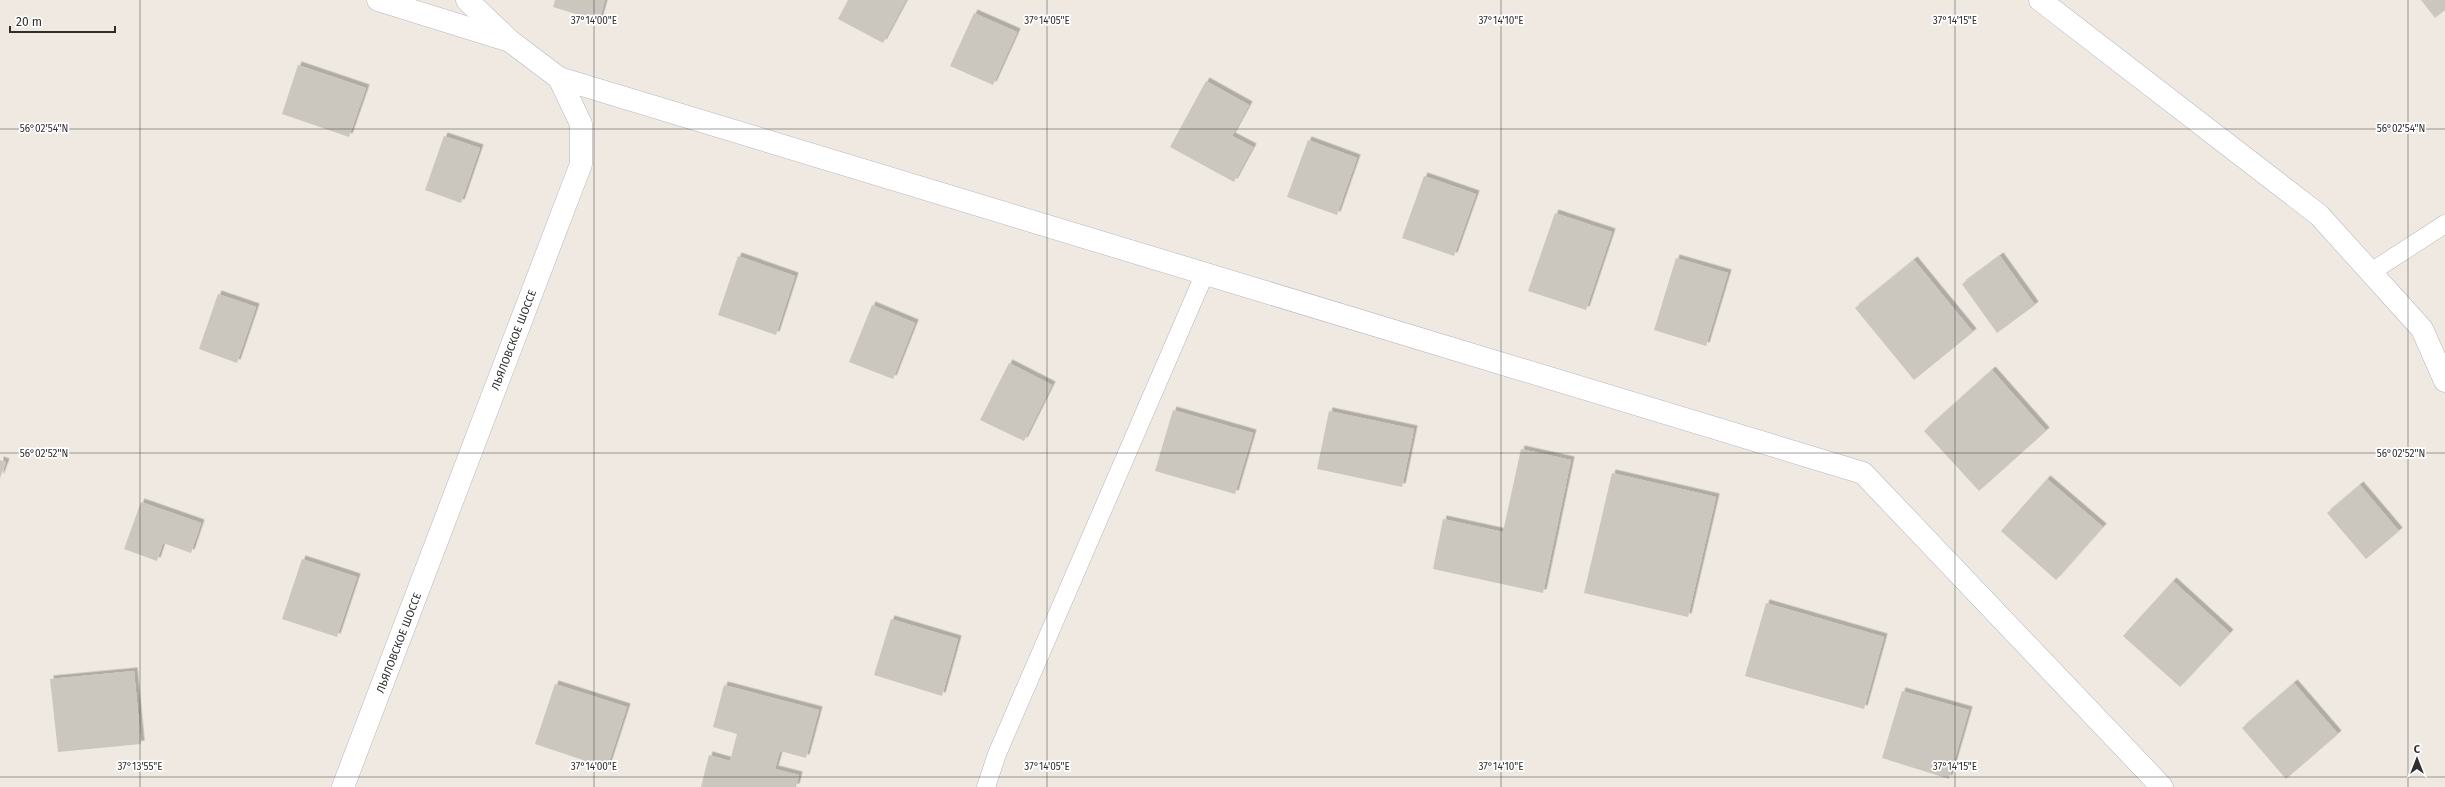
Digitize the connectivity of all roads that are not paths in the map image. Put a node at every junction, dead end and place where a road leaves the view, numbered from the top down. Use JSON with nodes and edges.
{"nodes":[{"id":1,"x":378,"y":0,"type":"edge"},
{"id":2,"x":467,"y":0,"type":"edge"},
{"id":3,"x":2040,"y":0,"type":"edge"},
{"id":4,"x":510,"y":41,"type":"junction"},
{"id":5,"x":559,"y":78,"type":"junction"},
{"id":6,"x":2445,"y":224,"type":"edge"},
{"id":7,"x":2371,"y":272,"type":"junction"},
{"id":8,"x":1205,"y":273,"type":"junction"},
{"id":9,"x":2445,"y":381,"type":"edge"},
{"id":10,"x":343,"y":787,"type":"edge"},
{"id":11,"x":986,"y":787,"type":"edge"},
{"id":12,"x":2162,"y":787,"type":"edge"}],
"edges":[{"from":1,"to":4,"type":"street","name":"ЛЬЯЛОВСКОЕ ШОССЕ"},
{"from":2,"to":4,"type":"street"},
{"from":3,"to":7,"type":"street"},
{"from":4,"to":5,"type":"street","name":"ЛЬЯЛОВСКОЕ ШОССЕ"},
{"from":5,"to":8,"type":"street"},
{"from":5,"to":10,"type":"street","name":"ЛЬЯЛОВСКОЕ ШОССЕ"},
{"from":6,"to":7,"type":"lane"},
{"from":7,"to":9,"type":"street"},
{"from":8,"to":11,"type":"lane"},
{"from":8,"to":12,"type":"street"}]}
